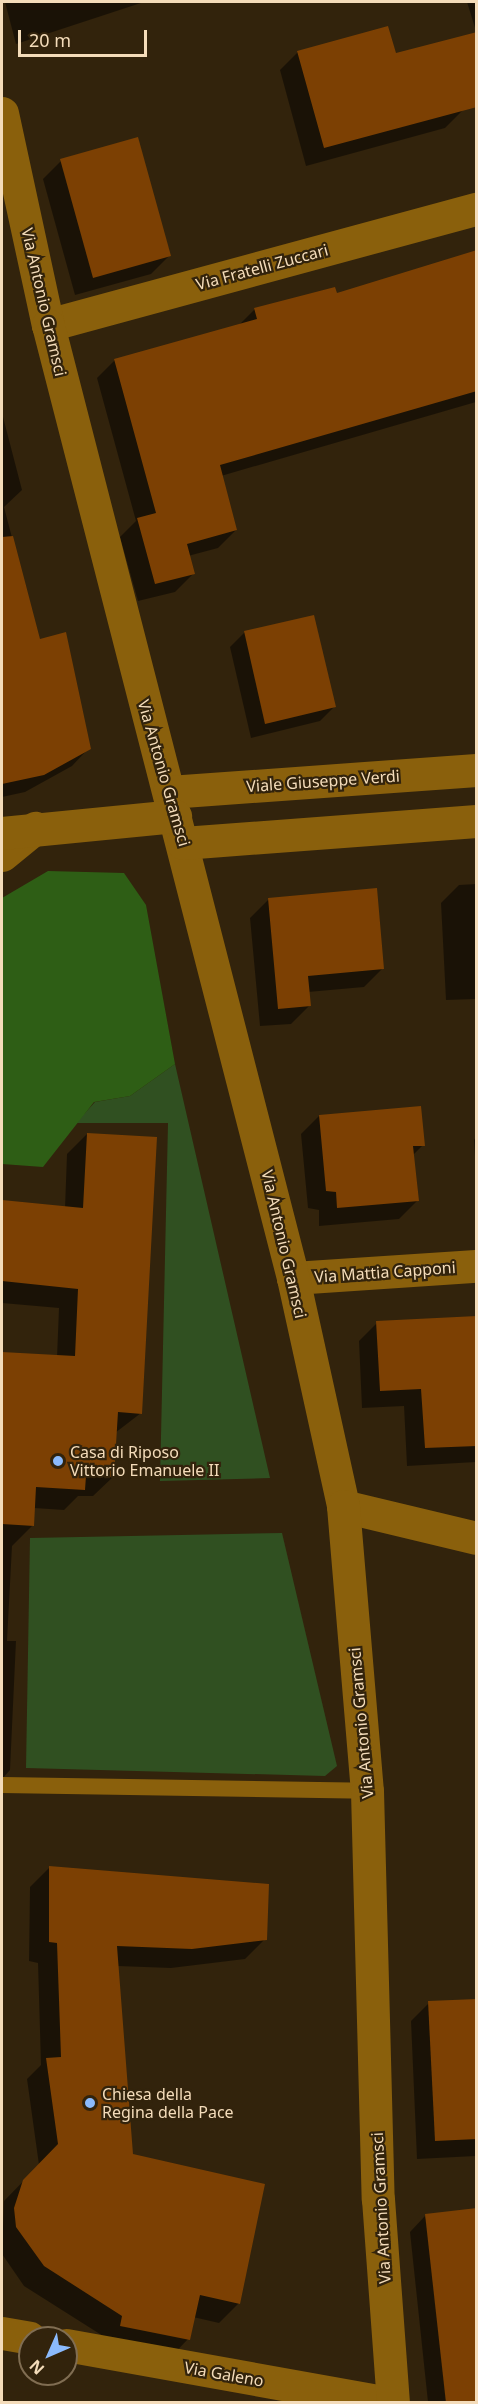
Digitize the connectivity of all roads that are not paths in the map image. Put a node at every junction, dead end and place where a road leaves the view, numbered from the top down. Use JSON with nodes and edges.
{"nodes":[{"id":1,"x":2,"y":113,"type":"edge"},
{"id":2,"x":477,"y":209,"type":"edge"},
{"id":3,"x":48,"y":325,"type":"junction"},
{"id":4,"x":477,"y":770,"type":"edge"},
{"id":5,"x":176,"y":817,"type":"junction"},
{"id":6,"x":477,"y":822,"type":"edge"},
{"id":7,"x":34,"y":828,"type":"junction"},
{"id":8,"x":2,"y":833,"type":"edge"},
{"id":9,"x":2,"y":855,"type":"edge"},
{"id":10,"x":477,"y":1266,"type":"edge"},
{"id":11,"x":293,"y":1278,"type":"junction"},
{"id":12,"x":343,"y":1506,"type":"junction"},
{"id":13,"x":477,"y":1538,"type":"edge"},
{"id":14,"x":2,"y":1785,"type":"edge"},
{"id":15,"x":368,"y":1791,"type":"junction"},
{"id":16,"x":2,"y":2333,"type":"edge"},
{"id":17,"x":18,"y":2336,"type":"edge"},
{"id":18,"x":78,"y":2347,"type":"edge"},
{"id":19,"x":382,"y":2403,"type":"edge"},
{"id":20,"x":393,"y":2403,"type":"edge"}],
"edges":[{"from":1,"to":3,"type":"street","name":"Via Antonio Gramsci"},
{"from":2,"to":3,"type":"street","name":"Via Fratelli Zuccari"},
{"from":3,"to":5,"type":"street","name":"Via Antonio Gramsci"},
{"from":4,"to":5,"type":"street","name":"Viale Giuseppe Verdi"},
{"from":5,"to":6,"type":"street"},
{"from":5,"to":7,"type":"street"},
{"from":5,"to":11,"type":"street","name":"Via Antonio Gramsci"},
{"from":7,"to":8,"type":"street"},
{"from":7,"to":9,"type":"street"},
{"from":10,"to":11,"type":"street","name":"Via Mattia Capponi"},
{"from":11,"to":12,"type":"street","name":"Via Antonio Gramsci"},
{"from":12,"to":13,"type":"street"},
{"from":12,"to":15,"type":"street","name":"Via Antonio Gramsci"},
{"from":14,"to":15,"type":"lane"},
{"from":15,"to":20,"type":"street","name":"Via Antonio Gramsci"},
{"from":16,"to":17,"type":"street"},
{"from":18,"to":19,"type":"street","name":"Via Galeno"}]}
